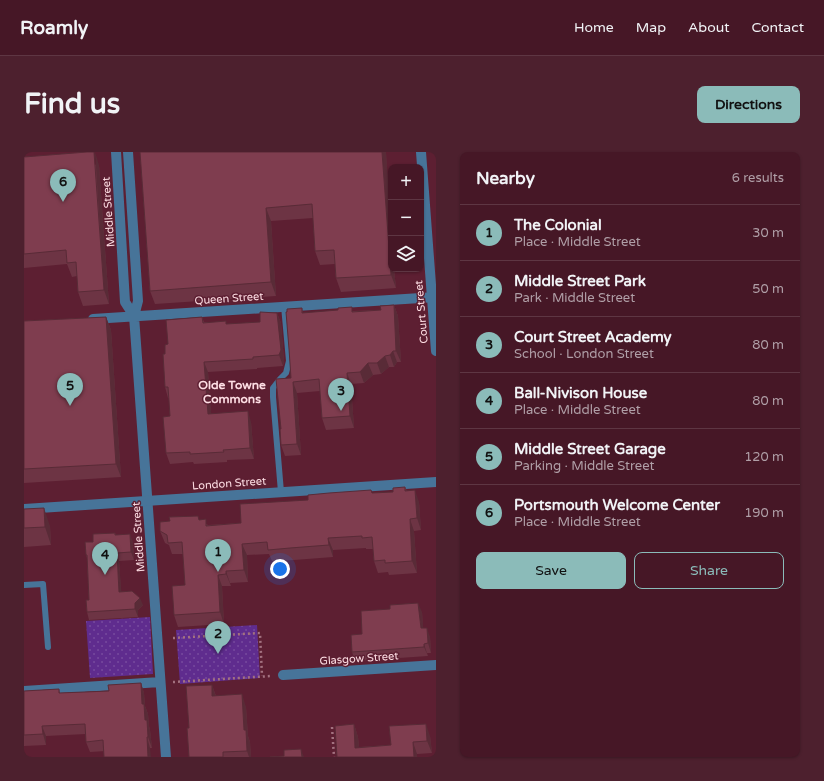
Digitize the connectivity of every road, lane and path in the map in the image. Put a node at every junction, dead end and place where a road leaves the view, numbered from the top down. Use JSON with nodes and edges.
{"nodes":[{"id":1,"x":116,"y":152,"type":"edge"},
{"id":2,"x":128,"y":152,"type":"edge"},
{"id":3,"x":421,"y":152,"type":"edge"},
{"id":4,"x":434,"y":297,"type":"edge"},
{"id":5,"x":284,"y":306,"type":"junction"},
{"id":6,"x":134,"y":316,"type":"junction"},
{"id":7,"x":87,"y":319,"type":"edge"},
{"id":8,"x":436,"y":351,"type":"edge"},
{"id":9,"x":436,"y":482,"type":"edge"},
{"id":10,"x":281,"y":492,"type":"junction"},
{"id":11,"x":147,"y":501,"type":"junction"},
{"id":12,"x":24,"y":509,"type":"edge"},
{"id":13,"x":24,"y":585,"type":"edge"},
{"id":14,"x":173,"y":638,"type":"dead end"},
{"id":15,"x":48,"y":647,"type":"dead end"},
{"id":16,"x":436,"y":666,"type":"edge"},
{"id":17,"x":283,"y":675,"type":"joint"},
{"id":18,"x":262,"y":676,"type":"junction"},
{"id":19,"x":160,"y":682,"type":"junction"},
{"id":20,"x":24,"y":691,"type":"edge"},
{"id":21,"x":332,"y":727,"type":"dead end"},
{"id":22,"x":166,"y":757,"type":"edge"},
{"id":23,"x":334,"y":757,"type":"edge"}],
"edges":[{"from":1,"to":6,"type":"street","name":"Middle Street"},
{"from":2,"to":6,"type":"street","name":"Middle Street"},
{"from":3,"to":4,"type":"street","name":"Court Street"},
{"from":4,"to":5,"type":"street","name":"Queen Street"},
{"from":4,"to":8,"type":"street","name":"Court Street"},
{"from":5,"to":6,"type":"street","name":"Queen Street"},
{"from":5,"to":10,"type":"lane"},
{"from":6,"to":7,"type":"street","name":"Queen Street"},
{"from":6,"to":11,"type":"street","name":"Middle Street"},
{"from":9,"to":10,"type":"street","name":"London Street"},
{"from":10,"to":11,"type":"street","name":"London Street"},
{"from":11,"to":12,"type":"street","name":"London Street"},
{"from":11,"to":19,"type":"street","name":"Middle Street"},
{"from":13,"to":15,"type":"lane"},
{"from":14,"to":18,"type":"path"},
{"from":16,"to":17,"type":"street","name":"Glasgow Street"},
{"from":17,"to":18,"type":"path"},
{"from":18,"to":19,"type":"path"},
{"from":19,"to":20,"type":"street"},
{"from":19,"to":22,"type":"street","name":"Middle Street"},
{"from":21,"to":23,"type":"path"}]}
